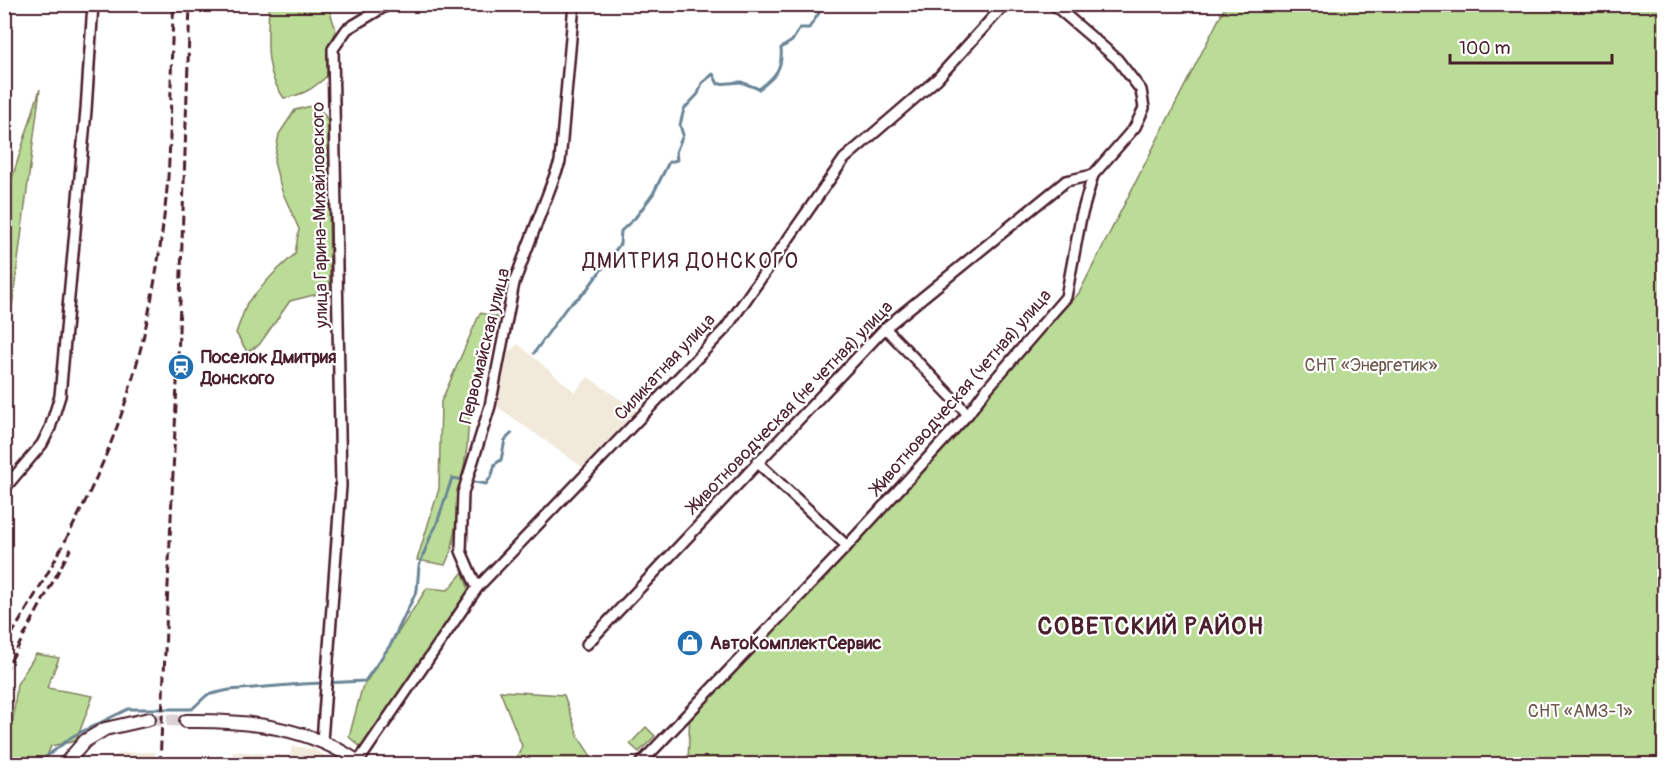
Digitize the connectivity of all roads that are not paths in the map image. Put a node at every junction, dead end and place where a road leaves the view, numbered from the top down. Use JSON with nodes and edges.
{"nodes":[{"id":1,"x":93,"y":4,"type":"edge"},
{"id":2,"x":389,"y":4,"type":"edge"},
{"id":3,"x":574,"y":4,"type":"edge"},
{"id":4,"x":1005,"y":4,"type":"edge"},
{"id":5,"x":1053,"y":4,"type":"edge"},
{"id":6,"x":1093,"y":175,"type":"junction"},
{"id":7,"x":885,"y":328,"type":"junction"},
{"id":8,"x":968,"y":414,"type":"junction"},
{"id":9,"x":756,"y":462,"type":"junction"},
{"id":10,"x":4,"y":489,"type":"edge"},
{"id":11,"x":847,"y":546,"type":"junction"},
{"id":12,"x":477,"y":588,"type":"junction"},
{"id":13,"x":587,"y":644,"type":"dead end"},
{"id":14,"x":149,"y":719,"type":"tunnel mouth"},
{"id":15,"x":186,"y":721,"type":"tunnel mouth"},
{"id":16,"x":322,"y":741,"type":"junction"},
{"id":17,"x":360,"y":763,"type":"edge"},
{"id":18,"x":65,"y":765,"type":"edge"},
{"id":19,"x":640,"y":765,"type":"edge"}],
"edges":[{"from":1,"to":10,"type":"street"},
{"from":2,"to":16,"type":"street","name":"улица Гарина-Михайловского"},
{"from":3,"to":12,"type":"street","name":"Первомайская улица"},
{"from":4,"to":12,"type":"street","name":"Силикатная улица"},
{"from":5,"to":6,"type":"street","name":"Животноводческая (четная) улица"},
{"from":6,"to":7,"type":"street","name":"Животноводческая (не четная) улица"},
{"from":6,"to":8,"type":"street","name":"Животноводческая (четная) улица"},
{"from":7,"to":8,"type":"street"},
{"from":7,"to":9,"type":"street","name":"Животноводческая (не четная) улица"},
{"from":8,"to":11,"type":"street","name":"Животноводческая (четная) улица"},
{"from":9,"to":11,"type":"street"},
{"from":9,"to":13,"type":"street","name":"Животноводческая (не четная) улица"},
{"from":11,"to":19,"type":"street","name":"Животноводческая (четная) улица"},
{"from":12,"to":17,"type":"street","name":"Силикатная улица"},
{"from":14,"to":18,"type":"street"},
{"from":15,"to":16,"type":"street"},
{"from":16,"to":17,"type":"street"}]}
